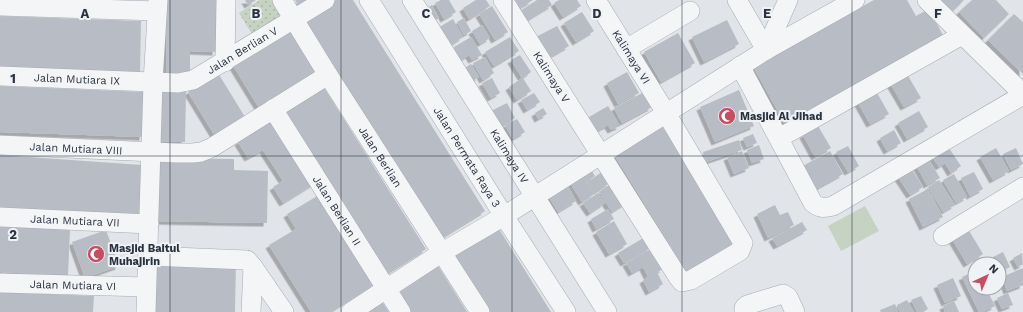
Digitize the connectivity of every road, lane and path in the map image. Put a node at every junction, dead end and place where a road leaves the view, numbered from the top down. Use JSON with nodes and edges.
{"nodes":[{"id":1,"x":226,"y":0,"type":"edge"},
{"id":2,"x":282,"y":0,"type":"edge"},
{"id":3,"x":325,"y":0,"type":"edge"},
{"id":4,"x":369,"y":0,"type":"edge"},
{"id":5,"x":412,"y":0,"type":"edge"},
{"id":6,"x":503,"y":0,"type":"edge"},
{"id":7,"x":596,"y":0,"type":"edge"},
{"id":8,"x":737,"y":0,"type":"edge"},
{"id":9,"x":788,"y":0,"type":"edge"},
{"id":10,"x":855,"y":0,"type":"edge"},
{"id":11,"x":926,"y":0,"type":"edge"},
{"id":12,"x":0,"y":6,"type":"edge"},
{"id":13,"x":158,"y":6,"type":"edge"},
{"id":14,"x":690,"y":11,"type":"dead end"},
{"id":15,"x":294,"y":19,"type":"junction"},
{"id":16,"x":962,"y":35,"type":"junction"},
{"id":17,"x":626,"y":50,"type":"junction"},
{"id":18,"x":766,"y":50,"type":"junction"},
{"id":19,"x":225,"y":62,"type":"junction"},
{"id":20,"x":740,"y":66,"type":"junction"},
{"id":21,"x":328,"y":75,"type":"junction"},
{"id":22,"x":0,"y":76,"type":"edge"},
{"id":23,"x":154,"y":82,"type":"junction"},
{"id":24,"x":1023,"y":95,"type":"edge"},
{"id":25,"x":273,"y":109,"type":"junction"},
{"id":26,"x":666,"y":113,"type":"junction"},
{"id":27,"x":779,"y":138,"type":"junction"},
{"id":28,"x":0,"y":146,"type":"edge"},
{"id":29,"x":151,"y":152,"type":"junction"},
{"id":30,"x":601,"y":154,"type":"junction"},
{"id":31,"x":1023,"y":187,"type":"edge"},
{"id":32,"x":535,"y":197,"type":"junction"},
{"id":33,"x":504,"y":216,"type":"junction"},
{"id":34,"x":0,"y":217,"type":"edge"},
{"id":35,"x":149,"y":224,"type":"junction"},
{"id":36,"x":943,"y":236,"type":"dead end"},
{"id":37,"x":441,"y":253,"type":"junction"},
{"id":38,"x":149,"y":256,"type":"junction"},
{"id":39,"x":253,"y":267,"type":"junction"},
{"id":40,"x":0,"y":283,"type":"edge"},
{"id":41,"x":146,"y":287,"type":"junction"},
{"id":42,"x":387,"y":289,"type":"junction"},
{"id":43,"x":146,"y":312,"type":"edge"},
{"id":44,"x":251,"y":312,"type":"edge"},
{"id":45,"x":284,"y":312,"type":"edge"},
{"id":46,"x":351,"y":312,"type":"edge"},
{"id":47,"x":401,"y":312,"type":"edge"},
{"id":48,"x":480,"y":312,"type":"edge"},
{"id":49,"x":566,"y":312,"type":"edge"},
{"id":50,"x":607,"y":312,"type":"edge"},
{"id":51,"x":744,"y":312,"type":"edge"},
{"id":52,"x":795,"y":312,"type":"edge"}],
"edges":[{"from":1,"to":19,"type":"street"},
{"from":2,"to":15,"type":"street","name":"Jalan Berlian"},
{"from":3,"to":15,"type":"street","name":"Jalan Berlian V"},
{"from":4,"to":33,"type":"street","name":"Jalan Permata Raya 3"},
{"from":5,"to":32,"type":"street","name":"Kalimaya IV"},
{"from":6,"to":30,"type":"street","name":"Kalimaya V"},
{"from":7,"to":17,"type":"street","name":"Kalimaya VI"},
{"from":8,"to":18,"type":"street"},
{"from":9,"to":18,"type":"street"},
{"from":10,"to":18,"type":"street"},
{"from":11,"to":16,"type":"street"},
{"from":12,"to":13,"type":"street"},
{"from":13,"to":23,"type":"street"},
{"from":14,"to":17,"type":"street"},
{"from":15,"to":19,"type":"street","name":"Jalan Berlian V"},
{"from":15,"to":21,"type":"street","name":"Jalan Berlian"},
{"from":16,"to":24,"type":"street"},
{"from":16,"to":27,"type":"street"},
{"from":17,"to":26,"type":"street","name":"Kalimaya VI"},
{"from":18,"to":20,"type":"street"},
{"from":19,"to":23,"type":"street","name":"Jalan Berlian V"},
{"from":20,"to":26,"type":"street"},
{"from":20,"to":27,"type":"street"},
{"from":21,"to":25,"type":"street","name":"Jalan Mutiara VIII"},
{"from":21,"to":37,"type":"street","name":"Jalan Berlian"},
{"from":22,"to":23,"type":"street","name":"Jalan Mutiara IX"},
{"from":23,"to":29,"type":"street"},
{"from":24,"to":27,"type":"street"},
{"from":25,"to":29,"type":"street","name":"Jalan Mutiara VIII"},
{"from":25,"to":42,"type":"street","name":"Jalan Berlian II"},
{"from":26,"to":30,"type":"street"},
{"from":26,"to":30,"type":"street","name":"Kalimaya V"},
{"from":28,"to":29,"type":"street","name":"Jalan Mutiara VIII"},
{"from":29,"to":35,"type":"street"},
{"from":30,"to":32,"type":"street"},
{"from":31,"to":36,"type":"street"},
{"from":32,"to":33,"type":"street"},
{"from":32,"to":50,"type":"street","name":"Kalimaya IV"},
{"from":33,"to":37,"type":"street"},
{"from":33,"to":49,"type":"street","name":"Jalan Permata Raya 3"},
{"from":34,"to":35,"type":"street","name":"Jalan Mutiara VII"},
{"from":35,"to":38,"type":"street"},
{"from":37,"to":42,"type":"street"},
{"from":37,"to":48,"type":"street","name":"Jalan Berlian"},
{"from":38,"to":39,"type":"street"},
{"from":38,"to":41,"type":"street"},
{"from":39,"to":44,"type":"street"},
{"from":39,"to":45,"type":"street"},
{"from":40,"to":41,"type":"street","name":"Jalan Mutiara VI"},
{"from":41,"to":43,"type":"street"},
{"from":42,"to":46,"type":"street"},
{"from":42,"to":47,"type":"street","name":"Jalan Berlian II"},
{"from":51,"to":52,"type":"street"}]}
